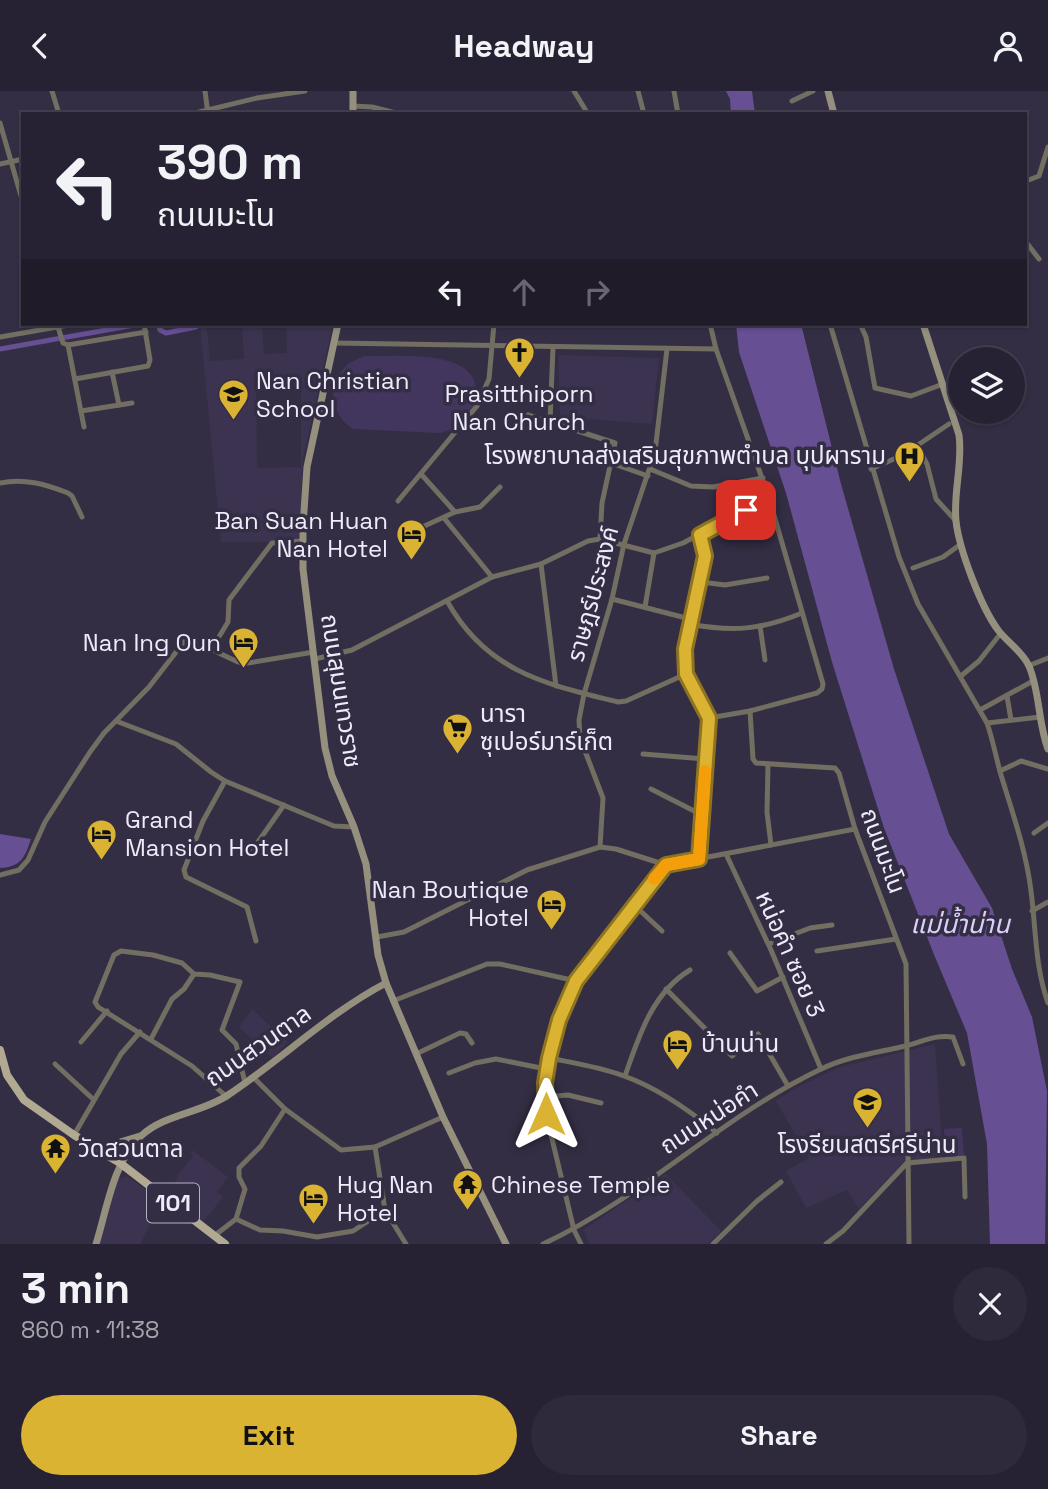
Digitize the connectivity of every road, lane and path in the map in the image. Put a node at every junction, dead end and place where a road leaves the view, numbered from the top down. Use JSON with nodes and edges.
{"nodes":[{"id":1,"x":52,"y":91,"type":"edge"},
{"id":2,"x":205,"y":91,"type":"edge"},
{"id":3,"x":305,"y":91,"type":"edge"},
{"id":4,"x":353,"y":91,"type":"edge"},
{"id":5,"x":574,"y":91,"type":"edge"},
{"id":6,"x":638,"y":91,"type":"edge"},
{"id":7,"x":674,"y":91,"type":"edge"},
{"id":8,"x":813,"y":91,"type":"edge"},
{"id":9,"x":828,"y":91,"type":"edge"},
{"id":10,"x":273,"y":93,"type":"edge"},
{"id":11,"x":792,"y":101,"type":"dead end"},
{"id":12,"x":353,"y":110,"type":"edge"},
{"id":13,"x":58,"y":112,"type":"edge"},
{"id":14,"x":207,"y":112,"type":"edge"},
{"id":15,"x":392,"y":112,"type":"edge"},
{"id":16,"x":587,"y":112,"type":"edge"},
{"id":17,"x":643,"y":112,"type":"edge"},
{"id":18,"x":678,"y":112,"type":"edge"},
{"id":19,"x":833,"y":112,"type":"edge"},
{"id":20,"x":0,"y":123,"type":"edge"},
{"id":21,"x":1048,"y":147,"type":"edge"},
{"id":22,"x":21,"y":159,"type":"edge"},
{"id":23,"x":10,"y":161,"type":"junction"},
{"id":24,"x":0,"y":164,"type":"edge"},
{"id":25,"x":1027,"y":181,"type":"edge"},
{"id":26,"x":21,"y":197,"type":"edge"},
{"id":27,"x":1027,"y":243,"type":"edge"},
{"id":28,"x":1039,"y":259,"type":"dead end"},
{"id":29,"x":46,"y":326,"type":"edge"},
{"id":30,"x":63,"y":326,"type":"edge"},
{"id":31,"x":144,"y":326,"type":"edge"},
{"id":32,"x":338,"y":326,"type":"edge"},
{"id":33,"x":494,"y":326,"type":"edge"},
{"id":34,"x":710,"y":326,"type":"edge"},
{"id":35,"x":831,"y":326,"type":"edge"},
{"id":36,"x":861,"y":326,"type":"edge"},
{"id":37,"x":924,"y":326,"type":"edge"},
{"id":38,"x":58,"y":327,"type":"junction"},
{"id":39,"x":146,"y":332,"type":"junction"},
{"id":40,"x":0,"y":337,"type":"edge"},
{"id":41,"x":334,"y":343,"type":"junction"},
{"id":42,"x":65,"y":344,"type":"junction"},
{"id":43,"x":493,"y":345,"type":"junction"},
{"id":44,"x":552,"y":347,"type":"junction"},
{"id":45,"x":667,"y":349,"type":"junction"},
{"id":46,"x":716,"y":349,"type":"junction"},
{"id":47,"x":113,"y":372,"type":"junction"},
{"id":48,"x":75,"y":379,"type":"junction"},
{"id":49,"x":943,"y":384,"type":"junction"},
{"id":50,"x":132,"y":403,"type":"dead end"},
{"id":51,"x":119,"y":405,"type":"junction"},
{"id":52,"x":81,"y":411,"type":"junction"},
{"id":53,"x":528,"y":415,"type":"dead end"},
{"id":54,"x":550,"y":422,"type":"junction"},
{"id":55,"x":949,"y":424,"type":"dead end"},
{"id":56,"x":84,"y":427,"type":"dead end"},
{"id":57,"x":917,"y":446,"type":"junction"},
{"id":58,"x":611,"y":463,"type":"junction"},
{"id":59,"x":872,"y":469,"type":"junction"},
{"id":60,"x":649,"y":473,"type":"junction"},
{"id":61,"x":421,"y":474,"type":"junction"},
{"id":62,"x":763,"y":478,"type":"junction"},
{"id":63,"x":0,"y":483,"type":"edge"},
{"id":64,"x":500,"y":487,"type":"dead end"},
{"id":65,"x":769,"y":498,"type":"junction"},
{"id":66,"x":398,"y":501,"type":"dead end"},
{"id":67,"x":456,"y":512,"type":"junction"},
{"id":68,"x":82,"y":517,"type":"dead end"},
{"id":69,"x":444,"y":518,"type":"junction"},
{"id":70,"x":956,"y":521,"type":"junction"},
{"id":71,"x":420,"y":528,"type":"dead end"},
{"id":72,"x":700,"y":535,"type":"junction"},
{"id":73,"x":600,"y":539,"type":"junction"},
{"id":74,"x":303,"y":541,"type":"junction"},
{"id":75,"x":624,"y":544,"type":"junction"},
{"id":76,"x":961,"y":544,"type":"junction"},
{"id":77,"x":654,"y":552,"type":"junction"},
{"id":78,"x":541,"y":564,"type":"junction"},
{"id":79,"x":914,"y":568,"type":"dead end"},
{"id":80,"x":492,"y":577,"type":"junction"},
{"id":81,"x":767,"y":578,"type":"dead end"},
{"id":82,"x":701,"y":582,"type":"junction"},
{"id":83,"x":612,"y":599,"type":"junction"},
{"id":84,"x":447,"y":601,"type":"junction"},
{"id":85,"x":645,"y":607,"type":"junction"},
{"id":86,"x":802,"y":613,"type":"junction"},
{"id":87,"x":690,"y":621,"type":"junction"},
{"id":88,"x":760,"y":626,"type":"junction"},
{"id":89,"x":1001,"y":633,"type":"junction"},
{"id":90,"x":211,"y":650,"type":"junction"},
{"id":91,"x":315,"y":656,"type":"junction"},
{"id":92,"x":1048,"y":658,"type":"edge"},
{"id":93,"x":765,"y":660,"type":"dead end"},
{"id":94,"x":1028,"y":666,"type":"junction"},
{"id":95,"x":686,"y":674,"type":"junction"},
{"id":96,"x":961,"y":676,"type":"junction"},
{"id":97,"x":1033,"y":681,"type":"junction"},
{"id":98,"x":556,"y":685,"type":"junction"},
{"id":99,"x":584,"y":694,"type":"junction"},
{"id":100,"x":1007,"y":695,"type":"junction"},
{"id":101,"x":980,"y":710,"type":"junction"},
{"id":102,"x":750,"y":711,"type":"junction"},
{"id":103,"x":1040,"y":717,"type":"junction"},
{"id":104,"x":709,"y":718,"type":"junction"},
{"id":105,"x":1011,"y":720,"type":"junction"},
{"id":106,"x":116,"y":721,"type":"junction"},
{"id":107,"x":988,"y":723,"type":"junction"},
{"id":108,"x":1046,"y":736,"type":"edge"},
{"id":109,"x":1048,"y":749,"type":"edge"},
{"id":110,"x":643,"y":754,"type":"dead end"},
{"id":111,"x":705,"y":759,"type":"junction"},
{"id":112,"x":768,"y":764,"type":"junction"},
{"id":113,"x":1048,"y":769,"type":"edge"},
{"id":114,"x":1000,"y":771,"type":"junction"},
{"id":115,"x":225,"y":781,"type":"junction"},
{"id":116,"x":650,"y":789,"type":"dead end"},
{"id":117,"x":284,"y":805,"type":"junction"},
{"id":118,"x":702,"y":815,"type":"junction"},
{"id":119,"x":1048,"y":823,"type":"edge"},
{"id":120,"x":354,"y":827,"type":"junction"},
{"id":121,"x":855,"y":828,"type":"junction"},
{"id":122,"x":1034,"y":833,"type":"dead end"},
{"id":123,"x":771,"y":845,"type":"junction"},
{"id":124,"x":600,"y":847,"type":"junction"},
{"id":125,"x":253,"y":849,"type":"dead end"},
{"id":126,"x":726,"y":854,"type":"junction"},
{"id":127,"x":699,"y":859,"type":"junction"},
{"id":128,"x":666,"y":865,"type":"junction"},
{"id":129,"x":0,"y":874,"type":"edge"},
{"id":130,"x":1048,"y":902,"type":"edge"},
{"id":131,"x":634,"y":905,"type":"junction"},
{"id":132,"x":1032,"y":911,"type":"junction"},
{"id":133,"x":832,"y":925,"type":"dead end"},
{"id":134,"x":662,"y":931,"type":"dead end"},
{"id":135,"x":377,"y":937,"type":"junction"},
{"id":136,"x":896,"y":939,"type":"junction"},
{"id":137,"x":257,"y":941,"type":"dead end"},
{"id":138,"x":769,"y":944,"type":"junction"},
{"id":139,"x":817,"y":951,"type":"dead end"},
{"id":140,"x":730,"y":953,"type":"dead end"},
{"id":141,"x":690,"y":970,"type":"dead end"},
{"id":142,"x":194,"y":974,"type":"junction"},
{"id":143,"x":783,"y":977,"type":"junction"},
{"id":144,"x":576,"y":981,"type":"junction"},
{"id":145,"x":386,"y":983,"type":"junction"},
{"id":146,"x":666,"y":989,"type":"junction"},
{"id":147,"x":393,"y":1001,"type":"junction"},
{"id":148,"x":1048,"y":1003,"type":"edge"},
{"id":149,"x":107,"y":1011,"type":"junction"},
{"id":150,"x":140,"y":1033,"type":"junction"},
{"id":151,"x":151,"y":1039,"type":"junction"},
{"id":152,"x":81,"y":1041,"type":"dead end"},
{"id":153,"x":472,"y":1043,"type":"dead end"},
{"id":154,"x":905,"y":1046,"type":"junction"},
{"id":155,"x":0,"y":1049,"type":"edge"},
{"id":156,"x":416,"y":1054,"type":"junction"},
{"id":157,"x":549,"y":1058,"type":"junction"},
{"id":158,"x":963,"y":1064,"type":"dead end"},
{"id":159,"x":55,"y":1065,"type":"dead end"},
{"id":160,"x":547,"y":1069,"type":"junction"},
{"id":161,"x":821,"y":1069,"type":"junction"},
{"id":162,"x":449,"y":1073,"type":"dead end"},
{"id":163,"x":625,"y":1076,"type":"junction"},
{"id":164,"x":253,"y":1077,"type":"junction"},
{"id":165,"x":245,"y":1083,"type":"junction"},
{"id":166,"x":788,"y":1086,"type":"junction"},
{"id":167,"x":226,"y":1097,"type":"junction"},
{"id":168,"x":545,"y":1097,"type":"junction"},
{"id":169,"x":94,"y":1100,"type":"junction"},
{"id":170,"x":601,"y":1103,"type":"dead end"},
{"id":171,"x":285,"y":1109,"type":"junction"},
{"id":172,"x":443,"y":1117,"type":"junction"},
{"id":173,"x":717,"y":1133,"type":"junction"},
{"id":174,"x":74,"y":1135,"type":"junction"},
{"id":175,"x":141,"y":1135,"type":"junction"},
{"id":176,"x":375,"y":1147,"type":"junction"},
{"id":177,"x":97,"y":1149,"type":"junction"},
{"id":178,"x":120,"y":1163,"type":"junction"},
{"id":179,"x":907,"y":1163,"type":"junction"},
{"id":180,"x":781,"y":1182,"type":"dead end"},
{"id":181,"x":965,"y":1197,"type":"dead end"},
{"id":182,"x":385,"y":1210,"type":"junction"},
{"id":183,"x":236,"y":1219,"type":"junction"},
{"id":184,"x":574,"y":1230,"type":"junction"},
{"id":185,"x":214,"y":1236,"type":"junction"},
{"id":186,"x":96,"y":1244,"type":"edge"},
{"id":187,"x":225,"y":1244,"type":"edge"},
{"id":188,"x":405,"y":1244,"type":"edge"},
{"id":189,"x":506,"y":1244,"type":"edge"},
{"id":190,"x":543,"y":1244,"type":"edge"},
{"id":191,"x":581,"y":1244,"type":"edge"},
{"id":192,"x":713,"y":1244,"type":"edge"},
{"id":193,"x":826,"y":1244,"type":"edge"},
{"id":194,"x":909,"y":1244,"type":"edge"}],
"edges":[{"from":1,"to":13,"type":"street"},
{"from":2,"to":14,"type":"street"},
{"from":3,"to":10,"type":"street"},
{"from":4,"to":12,"type":"street"},
{"from":5,"to":16,"type":"street"},
{"from":6,"to":17,"type":"street"},
{"from":7,"to":18,"type":"street"},
{"from":8,"to":11,"type":"street"},
{"from":9,"to":19,"type":"street"},
{"from":10,"to":14,"type":"street"},
{"from":12,"to":15,"type":"street"},
{"from":20,"to":23,"type":"street"},
{"from":21,"to":25,"type":"street"},
{"from":22,"to":23,"type":"street"},
{"from":23,"to":24,"type":"street"},
{"from":23,"to":26,"type":"street"},
{"from":27,"to":28,"type":"street"},
{"from":29,"to":38,"type":"street"},
{"from":29,"to":40,"type":"street"},
{"from":30,"to":38,"type":"street"},
{"from":31,"to":39,"type":"street"},
{"from":32,"to":41,"type":"street","name":"ถนนสุมนเทวราช"},
{"from":33,"to":43,"type":"street"},
{"from":34,"to":46,"type":"street"},
{"from":35,"to":59,"type":"street"},
{"from":36,"to":49,"type":"street"},
{"from":37,"to":49,"type":"street"},
{"from":38,"to":42,"type":"street"},
{"from":39,"to":42,"type":"street"},
{"from":39,"to":47,"type":"street"},
{"from":41,"to":43,"type":"street"},
{"from":41,"to":74,"type":"street","name":"ถนนสุมนเทวราช"},
{"from":42,"to":48,"type":"street"},
{"from":43,"to":44,"type":"street"},
{"from":43,"to":61,"type":"street"},
{"from":44,"to":45,"type":"street"},
{"from":44,"to":54,"type":"street"},
{"from":45,"to":46,"type":"street"},
{"from":45,"to":60,"type":"street","name":"ราษฎร์ประสงค์"},
{"from":46,"to":62,"type":"street"},
{"from":47,"to":48,"type":"street"},
{"from":47,"to":51,"type":"street"},
{"from":48,"to":52,"type":"street"},
{"from":49,"to":70,"type":"street"},
{"from":50,"to":51,"type":"street"},
{"from":51,"to":52,"type":"street"},
{"from":52,"to":56,"type":"street"},
{"from":53,"to":54,"type":"street"},
{"from":54,"to":58,"type":"street"},
{"from":55,"to":57,"type":"street"},
{"from":57,"to":59,"type":"street"},
{"from":57,"to":70,"type":"street"},
{"from":58,"to":60,"type":"street"},
{"from":58,"to":73,"type":"street"},
{"from":59,"to":96,"type":"street"},
{"from":60,"to":62,"type":"street"},
{"from":60,"to":75,"type":"street","name":"ราษฎร์ประสงค์"},
{"from":61,"to":66,"type":"street"},
{"from":61,"to":67,"type":"street"},
{"from":62,"to":65,"type":"street"},
{"from":63,"to":68,"type":"street"},
{"from":64,"to":67,"type":"street"},
{"from":65,"to":72,"type":"street"},
{"from":65,"to":86,"type":"street"},
{"from":67,"to":69,"type":"street"},
{"from":69,"to":71,"type":"street"},
{"from":69,"to":80,"type":"street"},
{"from":70,"to":76,"type":"street"},
{"from":72,"to":77,"type":"street"},
{"from":72,"to":82,"type":"street"},
{"from":73,"to":75,"type":"street"},
{"from":73,"to":78,"type":"street"},
{"from":74,"to":90,"type":"street"},
{"from":74,"to":91,"type":"street","name":"ถนนสุมนเทวราช"},
{"from":75,"to":77,"type":"street"},
{"from":75,"to":83,"type":"street","name":"ราษฎร์ประสงค์"},
{"from":76,"to":79,"type":"street"},
{"from":76,"to":89,"type":"street"},
{"from":77,"to":85,"type":"street"},
{"from":78,"to":80,"type":"street"},
{"from":78,"to":98,"type":"street"},
{"from":80,"to":84,"type":"street"},
{"from":81,"to":82,"type":"street"},
{"from":82,"to":87,"type":"street"},
{"from":83,"to":85,"type":"street"},
{"from":83,"to":99,"type":"street","name":"ราษฎร์ประสงค์"},
{"from":84,"to":91,"type":"street"},
{"from":84,"to":98,"type":"street"},
{"from":85,"to":87,"type":"street"},
{"from":86,"to":88,"type":"street"},
{"from":86,"to":102,"type":"street"},
{"from":87,"to":88,"type":"street"},
{"from":87,"to":95,"type":"street"},
{"from":88,"to":93,"type":"street"},
{"from":89,"to":94,"type":"street"},
{"from":89,"to":96,"type":"street"},
{"from":90,"to":91,"type":"street"},
{"from":90,"to":106,"type":"street"},
{"from":91,"to":120,"type":"street","name":"ถนนสุมนเทวราช"},
{"from":92,"to":94,"type":"street"},
{"from":94,"to":97,"type":"street"},
{"from":95,"to":99,"type":"street"},
{"from":95,"to":104,"type":"street"},
{"from":96,"to":101,"type":"street"},
{"from":97,"to":100,"type":"street"},
{"from":97,"to":103,"type":"street"},
{"from":98,"to":99,"type":"street"},
{"from":99,"to":124,"type":"street","name":"ราษฎร์ประสงค์"},
{"from":100,"to":101,"type":"street"},
{"from":100,"to":105,"type":"street"},
{"from":101,"to":107,"type":"street"},
{"from":102,"to":104,"type":"street"},
{"from":102,"to":112,"type":"street"},
{"from":103,"to":105,"type":"street"},
{"from":103,"to":108,"type":"street"},
{"from":104,"to":111,"type":"street"},
{"from":105,"to":107,"type":"street"},
{"from":106,"to":115,"type":"street"},
{"from":106,"to":129,"type":"street"},
{"from":107,"to":114,"type":"street"},
{"from":108,"to":109,"type":"street"},
{"from":110,"to":111,"type":"street"},
{"from":111,"to":118,"type":"street"},
{"from":112,"to":121,"type":"street","name":"ถนนมะโน"},
{"from":112,"to":123,"type":"street"},
{"from":113,"to":114,"type":"street"},
{"from":114,"to":132,"type":"street"},
{"from":115,"to":117,"type":"street"},
{"from":115,"to":137,"type":"street"},
{"from":116,"to":118,"type":"street"},
{"from":117,"to":120,"type":"street"},
{"from":117,"to":125,"type":"street"},
{"from":118,"to":127,"type":"street"},
{"from":119,"to":122,"type":"street"},
{"from":120,"to":135,"type":"street","name":"ถนนสุมนเทวราช"},
{"from":121,"to":123,"type":"street"},
{"from":121,"to":136,"type":"street","name":"ถนนมะโน"},
{"from":123,"to":126,"type":"street"},
{"from":124,"to":128,"type":"street"},
{"from":124,"to":135,"type":"street"},
{"from":126,"to":127,"type":"street"},
{"from":126,"to":138,"type":"street","name":"หน่อคำ ซอย 3"},
{"from":127,"to":128,"type":"street"},
{"from":128,"to":131,"type":"street"},
{"from":130,"to":132,"type":"street"},
{"from":131,"to":134,"type":"street"},
{"from":131,"to":144,"type":"street"},
{"from":132,"to":148,"type":"street"},
{"from":133,"to":138,"type":"street"},
{"from":135,"to":145,"type":"street","name":"ถนนสุมนเทวราช"},
{"from":136,"to":139,"type":"street"},
{"from":136,"to":154,"type":"street","name":"ถนนมะโน"},
{"from":138,"to":143,"type":"street","name":"หน่อคำ ซอย 3"},
{"from":140,"to":143,"type":"street"},
{"from":141,"to":146,"type":"street"},
{"from":142,"to":149,"type":"street"},
{"from":142,"to":151,"type":"street"},
{"from":142,"to":165,"type":"street"},
{"from":143,"to":161,"type":"street","name":"หน่อคำ ซอย 3"},
{"from":144,"to":147,"type":"street"},
{"from":144,"to":157,"type":"street"},
{"from":145,"to":147,"type":"street","name":"ถนนสุมนเทวราช"},
{"from":145,"to":164,"type":"street","name":"ถนนสวนตาล"},
{"from":146,"to":163,"type":"street"},
{"from":146,"to":166,"type":"street"},
{"from":147,"to":156,"type":"street","name":"ถนนสุมนเทวราช"},
{"from":149,"to":150,"type":"street"},
{"from":149,"to":152,"type":"street"},
{"from":150,"to":151,"type":"street"},
{"from":150,"to":169,"type":"street"},
{"from":151,"to":167,"type":"street"},
{"from":153,"to":156,"type":"street"},
{"from":154,"to":158,"type":"street","name":"ถนนหน่อคำ"},
{"from":154,"to":161,"type":"street","name":"ถนนหน่อคำ"},
{"from":154,"to":179,"type":"street","name":"ถนนมะโน"},
{"from":155,"to":174,"type":"main road","number":"101"},
{"from":156,"to":172,"type":"street","name":"ถนนสุมนเทวราช"},
{"from":157,"to":160,"type":"street"},
{"from":157,"to":163,"type":"street"},
{"from":159,"to":169,"type":"street"},
{"from":160,"to":162,"type":"street"},
{"from":160,"to":168,"type":"street"},
{"from":161,"to":166,"type":"street","name":"ถนนหน่อคำ"},
{"from":163,"to":173,"type":"street"},
{"from":164,"to":165,"type":"street","name":"ถนนสวนตาล"},
{"from":164,"to":171,"type":"street"},
{"from":165,"to":167,"type":"street","name":"ถนนสวนตาล"},
{"from":166,"to":173,"type":"street","name":"ถนนหน่อคำ"},
{"from":167,"to":175,"type":"street","name":"ถนนสวนตาล"},
{"from":168,"to":170,"type":"street"},
{"from":168,"to":184,"type":"street"},
{"from":169,"to":174,"type":"street"},
{"from":171,"to":176,"type":"street"},
{"from":171,"to":183,"type":"street"},
{"from":172,"to":176,"type":"street"},
{"from":172,"to":189,"type":"street","name":"ถนนสุมนเทวราช"},
{"from":173,"to":184,"type":"street","name":"ถนนหน่อคำ"},
{"from":174,"to":177,"type":"main road","number":"101"},
{"from":175,"to":177,"type":"street"},
{"from":175,"to":178,"type":"street","name":"ถนนสวนตาล"},
{"from":176,"to":182,"type":"street"},
{"from":177,"to":178,"type":"main road","number":"101"},
{"from":178,"to":185,"type":"main road","number":"101"},
{"from":178,"to":186,"type":"street"},
{"from":179,"to":181,"type":"street"},
{"from":179,"to":193,"type":"street"},
{"from":179,"to":194,"type":"street","name":"ถนนมะโน"},
{"from":180,"to":192,"type":"street"},
{"from":182,"to":183,"type":"street"},
{"from":182,"to":188,"type":"street"},
{"from":183,"to":185,"type":"street"},
{"from":184,"to":190,"type":"street","name":"ถนนหน่อคำ"},
{"from":184,"to":191,"type":"street"},
{"from":185,"to":187,"type":"main road","number":"101"}]}
